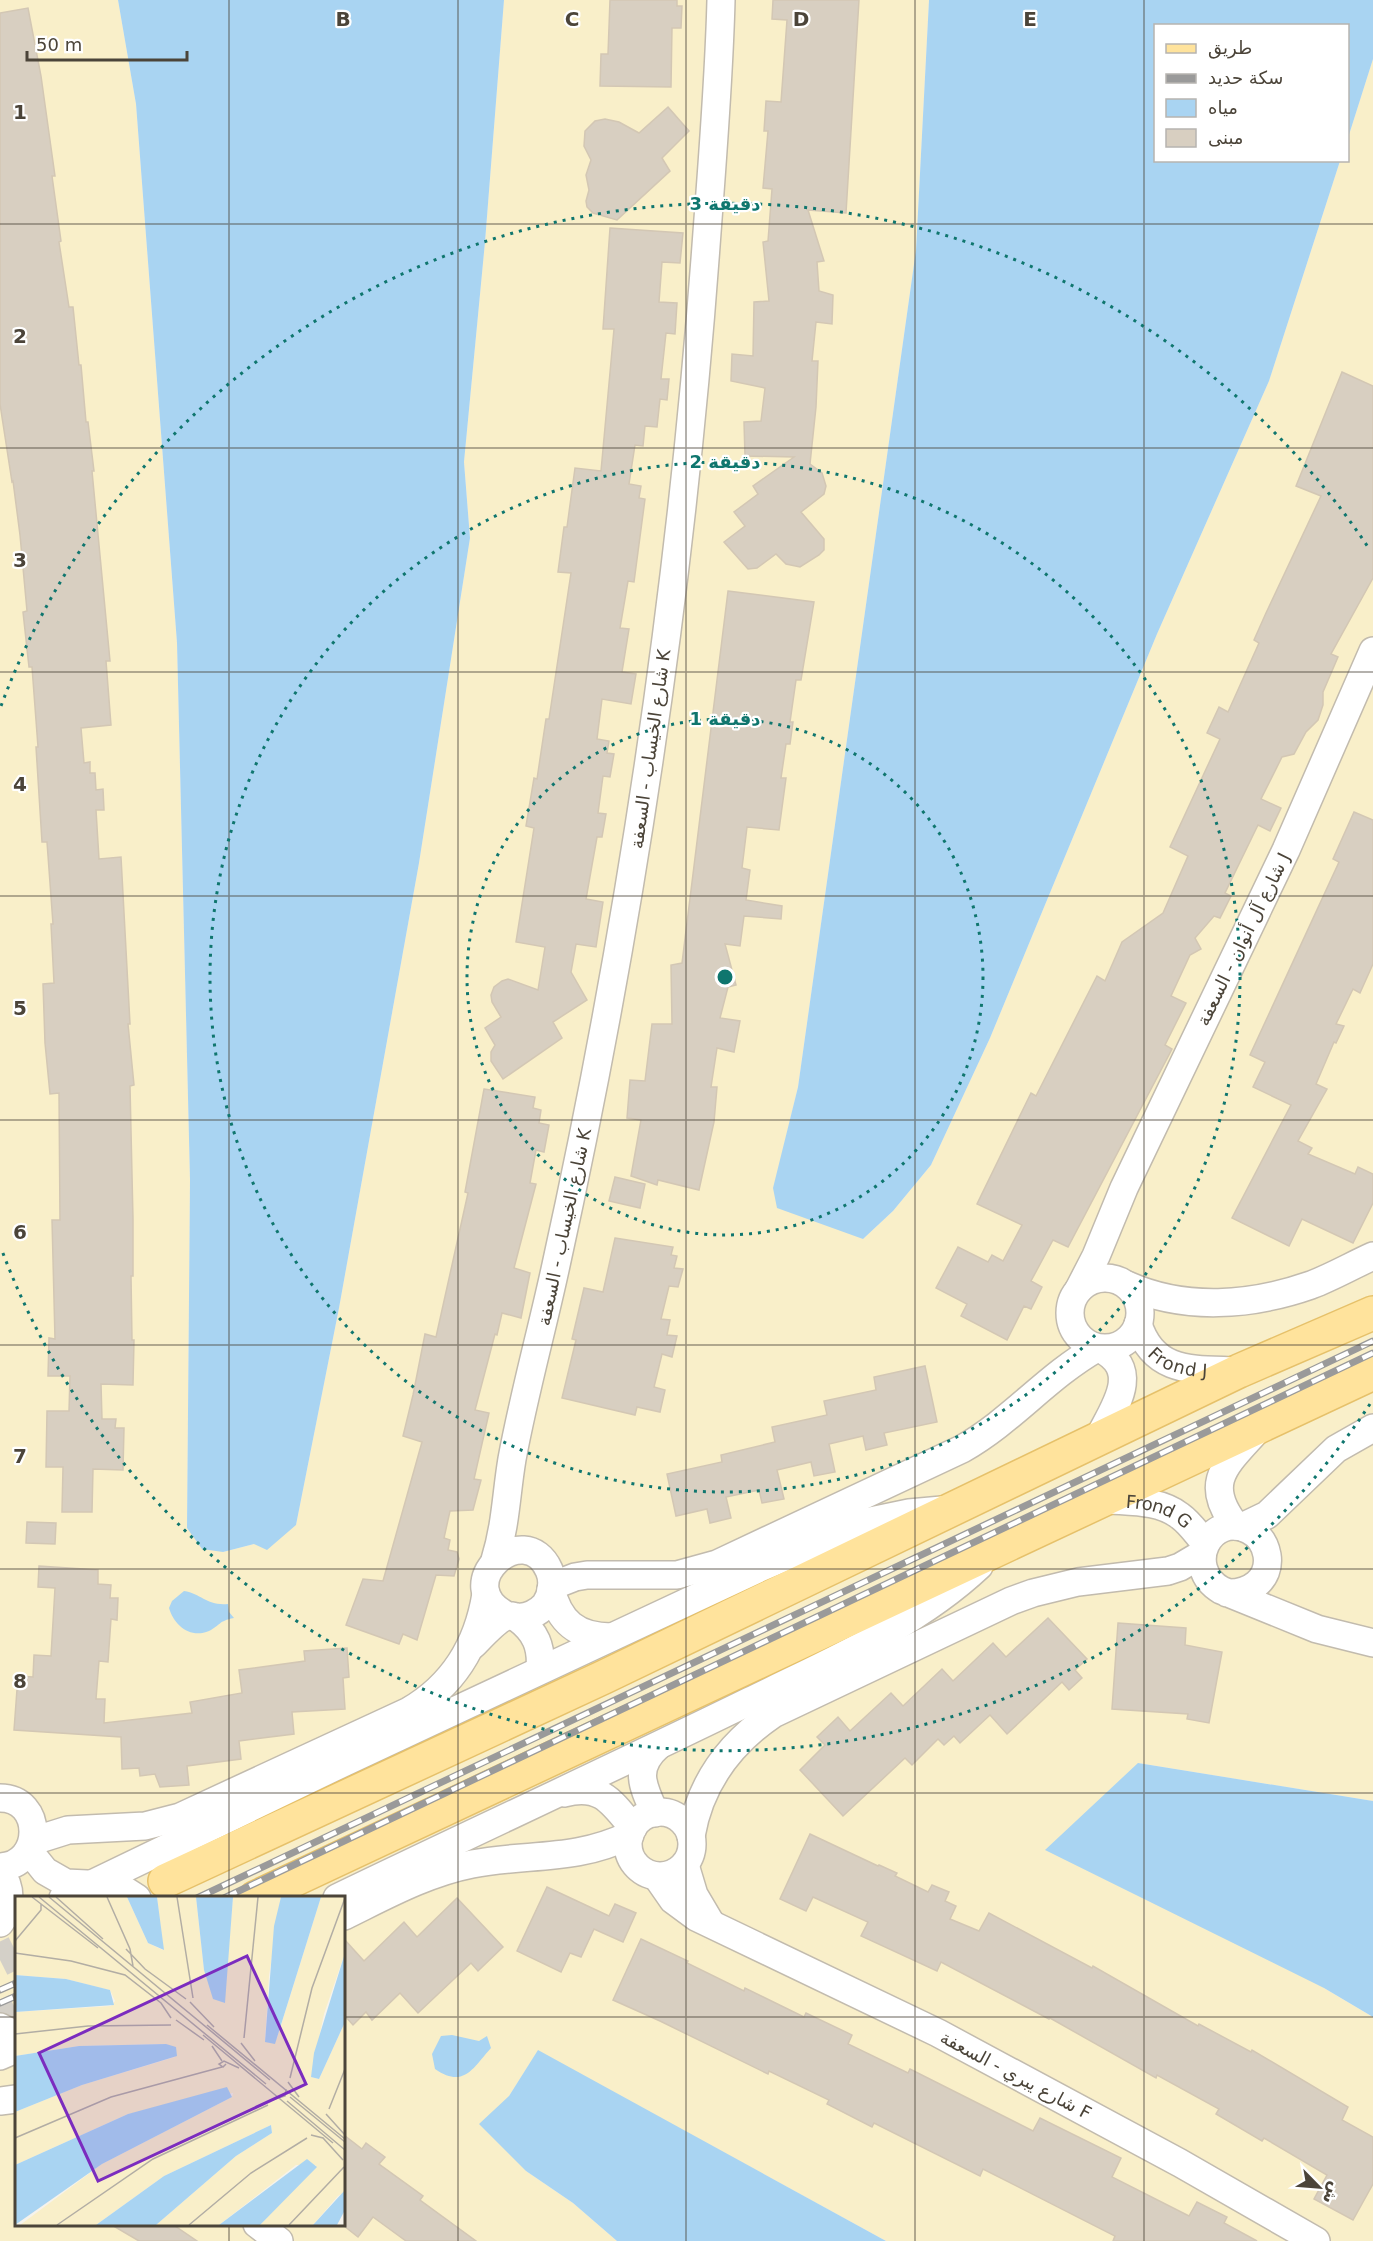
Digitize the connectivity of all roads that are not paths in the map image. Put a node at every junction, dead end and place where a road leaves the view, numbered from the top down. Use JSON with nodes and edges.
{"nodes":[{"id":1,"x":721,"y":0,"type":"edge"},
{"id":2,"x":1373,"y":651,"type":"edge"},
{"id":3,"x":1109,"y":1225,"type":"junction"},
{"id":4,"x":1373,"y":1256,"type":"edge"},
{"id":5,"x":1122,"y":1283,"type":"junction"},
{"id":6,"x":1079,"y":1289,"type":"junction"},
{"id":7,"x":1190,"y":1303,"type":"junction"},
{"id":8,"x":1373,"y":1313,"type":"edge"},
{"id":9,"x":1139,"y":1322,"type":"junction"},
{"id":10,"x":1070,"y":1323,"type":"junction"},
{"id":11,"x":1099,"y":1348,"type":"junction"},
{"id":12,"x":1239,"y":1371,"type":"junction"},
{"id":13,"x":1373,"y":1373,"type":"edge"},
{"id":14,"x":1045,"y":1384,"type":"junction"},
{"id":15,"x":1263,"y":1424,"type":"junction"},
{"id":16,"x":1373,"y":1428,"type":"edge"},
{"id":17,"x":1098,"y":1439,"type":"junction"},
{"id":18,"x":1298,"y":1487,"type":"junction"},
{"id":19,"x":508,"y":1488,"type":"junction"},
{"id":20,"x":1101,"y":1499,"type":"junction"},
{"id":21,"x":952,"y":1509,"type":"junction"},
{"id":22,"x":1239,"y":1527,"type":"junction"},
{"id":23,"x":998,"y":1548,"type":"junction"},
{"id":24,"x":1204,"y":1549,"type":"junction"},
{"id":25,"x":535,"y":1555,"type":"junction"},
{"id":26,"x":495,"y":1560,"type":"junction"},
{"id":27,"x":1265,"y":1565,"type":"junction"},
{"id":28,"x":599,"y":1574,"type":"junction"},
{"id":29,"x":1155,"y":1574,"type":"junction"},
{"id":30,"x":552,"y":1588,"type":"junction"},
{"id":31,"x":1221,"y":1590,"type":"junction"},
{"id":32,"x":486,"y":1594,"type":"junction"},
{"id":33,"x":512,"y":1617,"type":"junction"},
{"id":34,"x":1292,"y":1619,"type":"junction"},
{"id":35,"x":611,"y":1637,"type":"junction"},
{"id":36,"x":1373,"y":1643,"type":"edge"},
{"id":37,"x":470,"y":1648,"type":"junction"},
{"id":38,"x":540,"y":1670,"type":"junction"},
{"id":39,"x":658,"y":1746,"type":"junction"},
{"id":40,"x":715,"y":1770,"type":"junction"},
{"id":41,"x":1,"y":1796,"type":"edge"},
{"id":42,"x":545,"y":1797,"type":"junction"},
{"id":43,"x":28,"y":1813,"type":"junction"},
{"id":44,"x":662,"y":1813,"type":"junction"},
{"id":45,"x":81,"y":1829,"type":"junction"},
{"id":46,"x":631,"y":1832,"type":"junction"},
{"id":47,"x":691,"y":1836,"type":"junction"},
{"id":48,"x":31,"y":1846,"type":"junction"},
{"id":49,"x":563,"y":1855,"type":"junction"},
{"id":50,"x":685,"y":1865,"type":"junction"},
{"id":51,"x":0,"y":1867,"type":"edge"},
{"id":52,"x":646,"y":1871,"type":"junction"},
{"id":53,"x":0,"y":1872,"type":"edge"},
{"id":54,"x":165,"y":1881,"type":"dead end"},
{"id":55,"x":92,"y":1885,"type":"junction"},
{"id":56,"x":67,"y":1896,"type":"edge"},
{"id":57,"x":133,"y":1896,"type":"edge"},
{"id":58,"x":259,"y":1896,"type":"edge"},
{"id":59,"x":341,"y":1896,"type":"edge"},
{"id":60,"x":345,"y":1916,"type":"edge"},
{"id":61,"x":15,"y":1918,"type":"edge"},
{"id":62,"x":710,"y":1922,"type":"junction"},
{"id":63,"x":0,"y":1924,"type":"edge"},
{"id":64,"x":0,"y":2027,"type":"edge"},
{"id":65,"x":15,"y":2034,"type":"edge"},
{"id":66,"x":15,"y":2049,"type":"edge"},
{"id":67,"x":0,"y":2056,"type":"edge"},
{"id":68,"x":15,"y":2099,"type":"edge"},
{"id":69,"x":0,"y":2101,"type":"edge"},
{"id":70,"x":259,"y":2226,"type":"edge"},
{"id":71,"x":279,"y":2241,"type":"edge"},
{"id":72,"x":1316,"y":2241,"type":"edge"}],
"edges":[{"from":1,"to":19,"type":"street","name":"شارع الخيساب - السعفة K"},
{"from":2,"to":3,"type":"street","name":"شارع آل أنوان - السعفة J"},
{"from":3,"to":5,"type":"street","name":"شارع آل أنوان - السعفة J"},
{"from":3,"to":6,"type":"street","name":"شارع آل أنوان - السعفة J"},
{"from":4,"to":7,"type":"street"},
{"from":5,"to":6,"type":"street"},
{"from":5,"to":7,"type":"street"},
{"from":5,"to":9,"type":"street"},
{"from":6,"to":10,"type":"street"},
{"from":7,"to":9,"type":"street"},
{"from":8,"to":12,"type":"main road"},
{"from":9,"to":11,"type":"street"},
{"from":9,"to":12,"type":"street","name":"Frond J"},
{"from":10,"to":11,"type":"street"},
{"from":10,"to":14,"type":"street"},
{"from":11,"to":14,"type":"street"},
{"from":11,"to":17,"type":"street"},
{"from":12,"to":17,"type":"main road"},
{"from":13,"to":15,"type":"main road"},
{"from":14,"to":28,"type":"street"},
{"from":15,"to":20,"type":"main road"},
{"from":15,"to":22,"type":"street"},
{"from":16,"to":18,"type":"street"},
{"from":17,"to":21,"type":"main road"},
{"from":18,"to":22,"type":"street"},
{"from":18,"to":27,"type":"street"},
{"from":19,"to":25,"type":"street","name":"شارع الخيساب - السعفة K"},
{"from":19,"to":26,"type":"street","name":"شارع الخيساب - السعفة K"},
{"from":20,"to":23,"type":"main road"},
{"from":20,"to":24,"type":"street","name":"Frond G"},
{"from":21,"to":35,"type":"street"},
{"from":21,"to":54,"type":"main road"},
{"from":22,"to":24,"type":"street"},
{"from":22,"to":27,"type":"street"},
{"from":23,"to":39,"type":"street"},
{"from":23,"to":58,"type":"main road"},
{"from":24,"to":29,"type":"street"},
{"from":24,"to":31,"type":"street"},
{"from":25,"to":26,"type":"street"},
{"from":25,"to":28,"type":"street"},
{"from":25,"to":30,"type":"street"},
{"from":26,"to":32,"type":"street"},
{"from":27,"to":31,"type":"street"},
{"from":27,"to":34,"type":"street"},
{"from":28,"to":30,"type":"street"},
{"from":29,"to":31,"type":"street"},
{"from":29,"to":40,"type":"street"},
{"from":30,"to":33,"type":"street"},
{"from":30,"to":35,"type":"street"},
{"from":31,"to":34,"type":"street"},
{"from":32,"to":33,"type":"street"},
{"from":32,"to":37,"type":"street"},
{"from":33,"to":37,"type":"street"},
{"from":33,"to":38,"type":"street"},
{"from":34,"to":36,"type":"street"},
{"from":35,"to":38,"type":"street"},
{"from":37,"to":45,"type":"street"},
{"from":38,"to":55,"type":"street"},
{"from":39,"to":42,"type":"street"},
{"from":39,"to":44,"type":"street"},
{"from":40,"to":44,"type":"street"},
{"from":40,"to":47,"type":"street"},
{"from":41,"to":43,"type":"street"},
{"from":42,"to":46,"type":"street"},
{"from":42,"to":59,"type":"street"},
{"from":43,"to":45,"type":"street"},
{"from":43,"to":48,"type":"street"},
{"from":44,"to":46,"type":"street"},
{"from":44,"to":47,"type":"street"},
{"from":45,"to":48,"type":"street"},
{"from":46,"to":49,"type":"street"},
{"from":46,"to":52,"type":"street"},
{"from":47,"to":50,"type":"street"},
{"from":48,"to":51,"type":"street"},
{"from":48,"to":55,"type":"street"},
{"from":49,"to":52,"type":"street"},
{"from":49,"to":60,"type":"street"},
{"from":50,"to":52,"type":"street"},
{"from":50,"to":62,"type":"street"},
{"from":52,"to":62,"type":"street","name":"شارع يبري - السعفة F"},
{"from":53,"to":63,"type":"street"},
{"from":55,"to":56,"type":"street"},
{"from":55,"to":57,"type":"street"},
{"from":61,"to":63,"type":"street"},
{"from":62,"to":72,"type":"street","name":"شارع يبري - السعفة F"},
{"from":64,"to":65,"type":"street"},
{"from":66,"to":67,"type":"street"},
{"from":68,"to":69,"type":"street"},
{"from":70,"to":71,"type":"street"}]}
